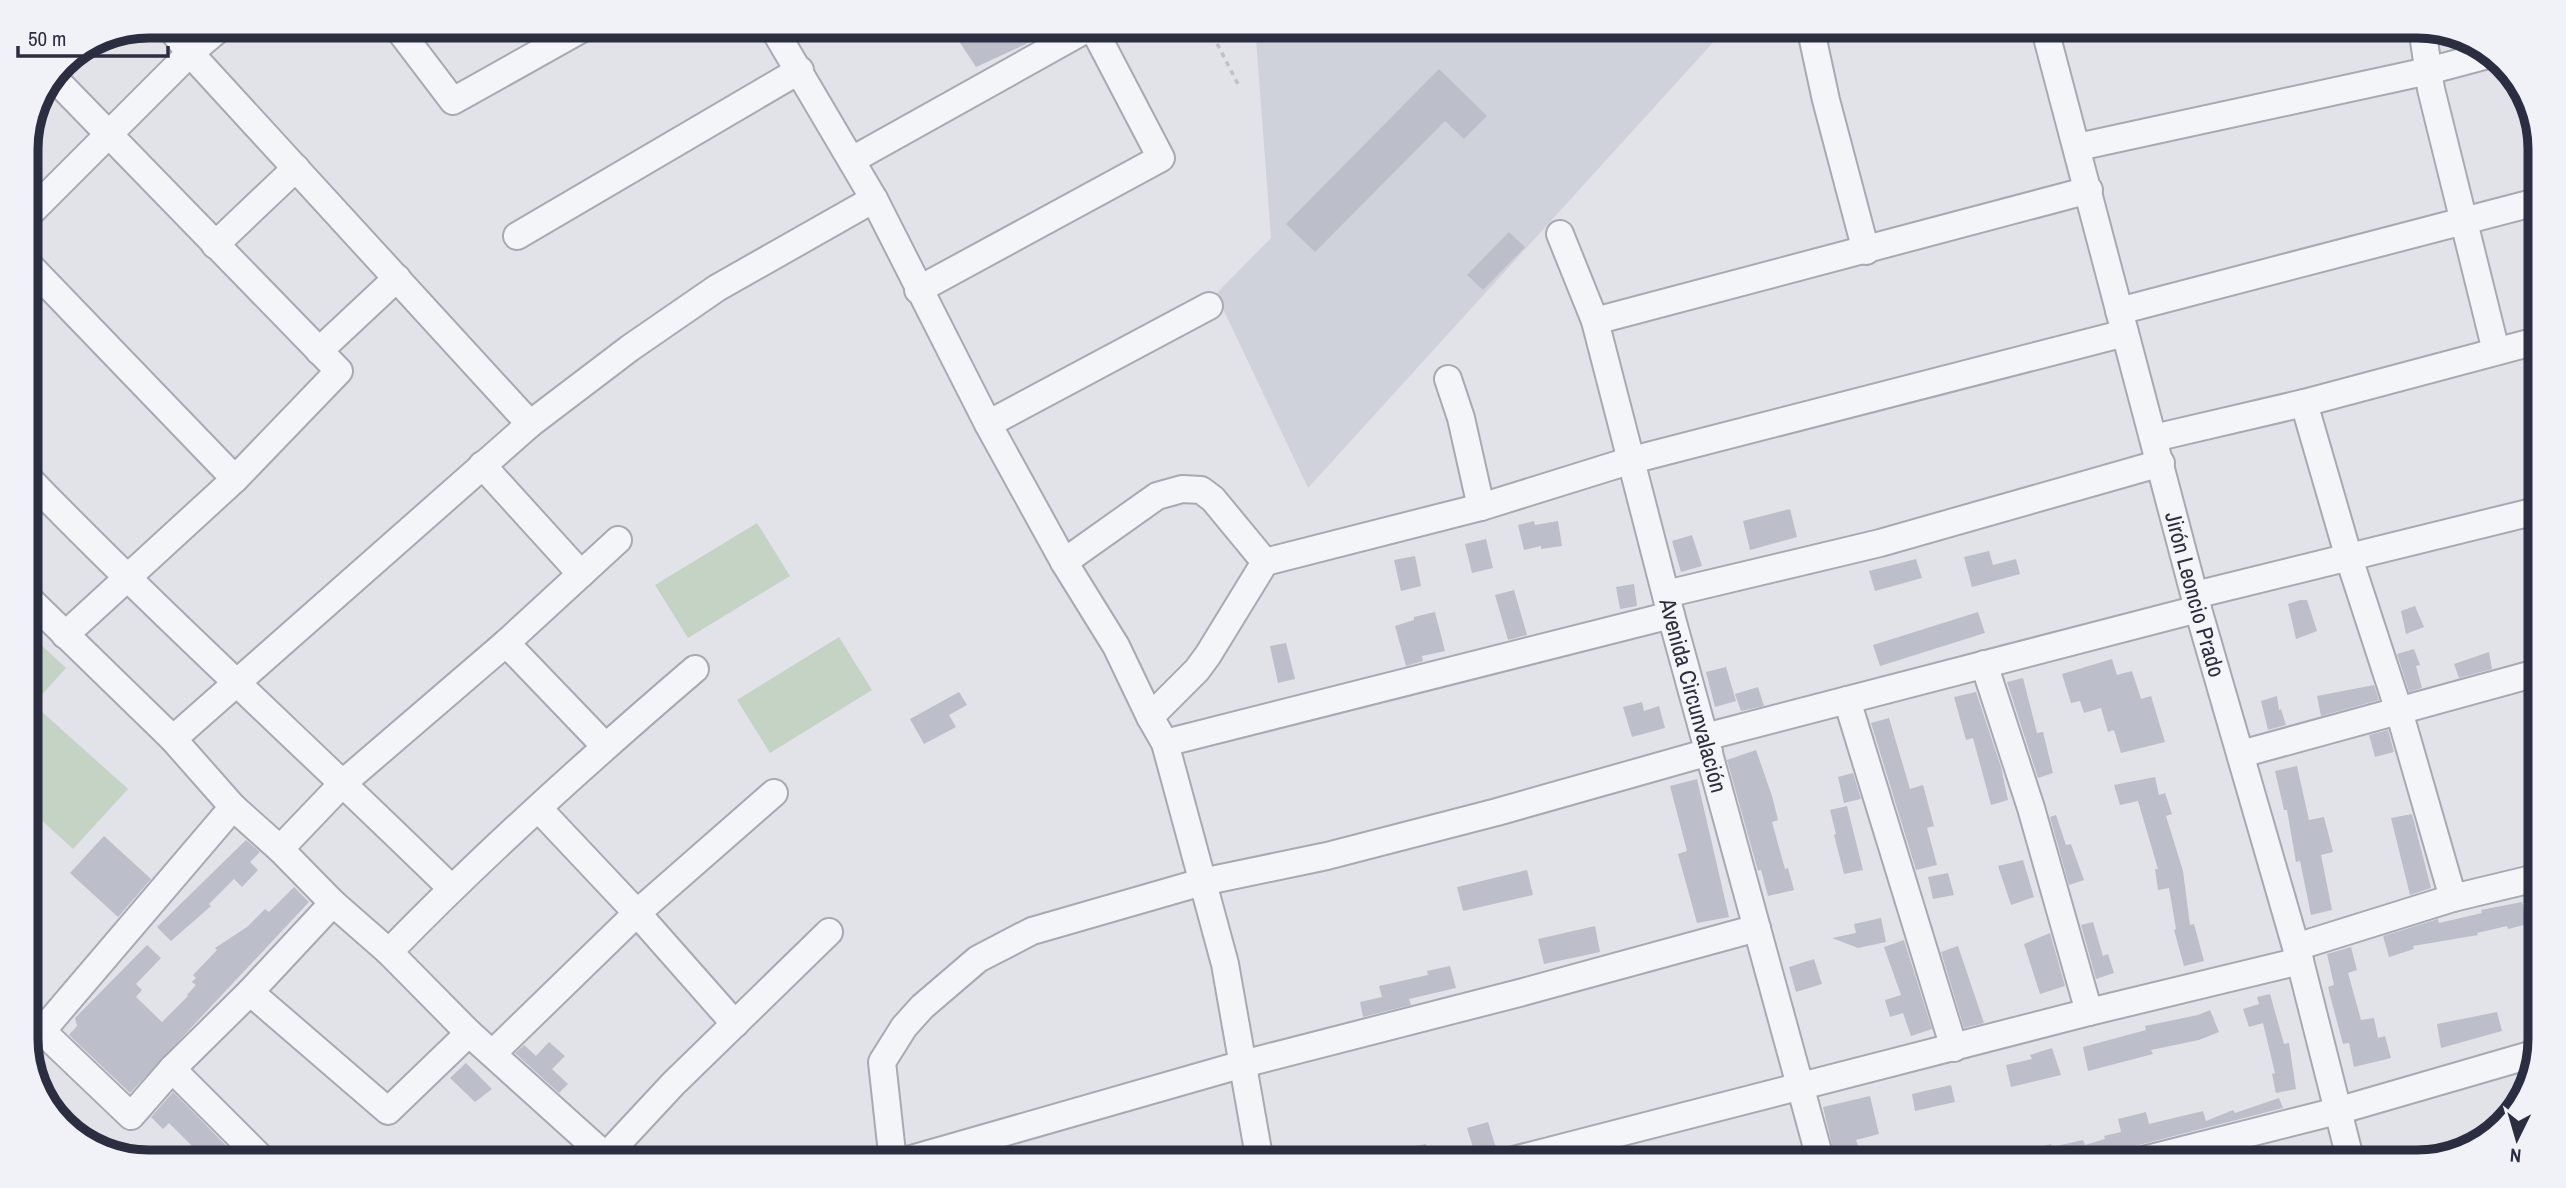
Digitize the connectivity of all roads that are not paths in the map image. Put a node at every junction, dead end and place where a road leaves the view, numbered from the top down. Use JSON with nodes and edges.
{"nodes":[{"id":1,"x":178,"y":38,"type":"edge"},
{"id":2,"x":208,"y":38,"type":"edge"},
{"id":3,"x":405,"y":38,"type":"edge"},
{"id":4,"x":566,"y":38,"type":"edge"},
{"id":5,"x":782,"y":38,"type":"edge"},
{"id":6,"x":1071,"y":38,"type":"edge"},
{"id":7,"x":1098,"y":38,"type":"edge"},
{"id":8,"x":1813,"y":38,"type":"edge"},
{"id":9,"x":2047,"y":38,"type":"edge"},
{"id":10,"x":2424,"y":39,"type":"edge"},
{"id":11,"x":190,"y":53,"type":"junction"},
{"id":12,"x":2479,"y":57,"type":"edge"},
{"id":13,"x":800,"y":70,"type":"junction"},
{"id":14,"x":2428,"y":71,"type":"junction"},
{"id":15,"x":60,"y":84,"type":"edge"},
{"id":16,"x":108,"y":134,"type":"junction"},
{"id":17,"x":2078,"y":147,"type":"junction"},
{"id":18,"x":852,"y":160,"type":"junction"},
{"id":19,"x":296,"y":168,"type":"junction"},
{"id":20,"x":2089,"y":190,"type":"junction"},
{"id":21,"x":874,"y":200,"type":"junction"},
{"id":22,"x":39,"y":204,"type":"edge"},
{"id":23,"x":2527,"y":204,"type":"edge"},
{"id":24,"x":2465,"y":219,"type":"junction"},
{"id":25,"x":1560,"y":234,"type":"dead end"},
{"id":26,"x":517,"y":236,"type":"dead end"},
{"id":27,"x":215,"y":245,"type":"junction"},
{"id":28,"x":1866,"y":251,"type":"junction"},
{"id":29,"x":39,"y":275,"type":"edge"},
{"id":30,"x":397,"y":278,"type":"junction"},
{"id":31,"x":918,"y":290,"type":"junction"},
{"id":32,"x":1209,"y":306,"type":"dead end"},
{"id":33,"x":1595,"y":321,"type":"junction"},
{"id":34,"x":2122,"y":322,"type":"junction"},
{"id":35,"x":2527,"y":343,"type":"edge"},
{"id":36,"x":319,"y":351,"type":"junction"},
{"id":37,"x":2496,"y":351,"type":"junction"},
{"id":38,"x":1448,"y":379,"type":"dead end"},
{"id":39,"x":2304,"y":403,"type":"junction"},
{"id":40,"x":530,"y":424,"type":"junction"},
{"id":41,"x":988,"y":424,"type":"junction"},
{"id":42,"x":2158,"y":451,"type":"junction"},
{"id":43,"x":1632,"y":460,"type":"junction"},
{"id":44,"x":482,"y":465,"type":"junction"},
{"id":45,"x":235,"y":479,"type":"junction"},
{"id":46,"x":39,"y":489,"type":"edge"},
{"id":47,"x":1481,"y":508,"type":"junction"},
{"id":48,"x":2527,"y":513,"type":"edge"},
{"id":49,"x":618,"y":540,"type":"dead end"},
{"id":50,"x":2349,"y":558,"type":"junction"},
{"id":51,"x":1064,"y":562,"type":"junction"},
{"id":52,"x":1265,"y":562,"type":"junction"},
{"id":53,"x":581,"y":575,"type":"junction"},
{"id":54,"x":126,"y":578,"type":"junction"},
{"id":55,"x":2196,"y":602,"type":"junction"},
{"id":56,"x":1668,"y":605,"type":"junction"},
{"id":57,"x":39,"y":609,"type":"edge"},
{"id":58,"x":65,"y":635,"type":"junction"},
{"id":59,"x":506,"y":643,"type":"junction"},
{"id":60,"x":1984,"y":664,"type":"junction"},
{"id":61,"x":695,"y":669,"type":"dead end"},
{"id":62,"x":2528,"y":675,"type":"edge"},
{"id":63,"x":235,"y":683,"type":"junction"},
{"id":64,"x":1847,"y":700,"type":"junction"},
{"id":65,"x":2399,"y":711,"type":"junction"},
{"id":66,"x":1150,"y":717,"type":"junction"},
{"id":67,"x":173,"y":739,"type":"junction"},
{"id":68,"x":1165,"y":743,"type":"junction"},
{"id":69,"x":1707,"y":745,"type":"junction"},
{"id":70,"x":605,"y":746,"type":"junction"},
{"id":71,"x":2241,"y":754,"type":"junction"},
{"id":72,"x":344,"y":783,"type":"junction"},
{"id":73,"x":774,"y":793,"type":"dead end"},
{"id":74,"x":233,"y":807,"type":"junction"},
{"id":75,"x":538,"y":809,"type":"junction"},
{"id":76,"x":280,"y":849,"type":"junction"},
{"id":77,"x":2528,"y":880,"type":"edge"},
{"id":78,"x":1202,"y":882,"type":"junction"},
{"id":79,"x":451,"y":888,"type":"junction"},
{"id":80,"x":2453,"y":898,"type":"junction"},
{"id":81,"x":333,"y":903,"type":"junction"},
{"id":82,"x":637,"y":913,"type":"junction"},
{"id":83,"x":1757,"y":928,"type":"junction"},
{"id":84,"x":829,"y":932,"type":"dead end"},
{"id":85,"x":389,"y":952,"type":"junction"},
{"id":86,"x":2298,"y":954,"type":"junction"},
{"id":87,"x":250,"y":992,"type":"junction"},
{"id":88,"x":2089,"y":1012,"type":"junction"},
{"id":89,"x":51,"y":1017,"type":"junction"},
{"id":90,"x":39,"y":1022,"type":"edge"},
{"id":91,"x":735,"y":1024,"type":"junction"},
{"id":92,"x":470,"y":1033,"type":"junction"},
{"id":93,"x":1954,"y":1048,"type":"junction"},
{"id":94,"x":493,"y":1053,"type":"junction"},
{"id":95,"x":2525,"y":1056,"type":"edge"},
{"id":96,"x":1243,"y":1064,"type":"junction"},
{"id":97,"x":172,"y":1069,"type":"junction"},
{"id":98,"x":1802,"y":1085,"type":"junction"},
{"id":99,"x":2337,"y":1111,"type":"junction"},
{"id":100,"x":253,"y":1150,"type":"edge"},
{"id":101,"x":599,"y":1150,"type":"edge"},
{"id":102,"x":617,"y":1150,"type":"edge"},
{"id":103,"x":892,"y":1150,"type":"edge"},
{"id":104,"x":943,"y":1150,"type":"edge"},
{"id":105,"x":1258,"y":1150,"type":"edge"},
{"id":106,"x":1552,"y":1150,"type":"edge"},
{"id":107,"x":1818,"y":1150,"type":"edge"},
{"id":108,"x":2183,"y":1150,"type":"edge"},
{"id":109,"x":2348,"y":1150,"type":"edge"}],
"edges":[{"from":1,"to":11,"type":"street"},
{"from":2,"to":11,"type":"street"},
{"from":3,"to":4,"type":"street"},
{"from":5,"to":13,"type":"street"},
{"from":6,"to":18,"type":"street"},
{"from":7,"to":31,"type":"street"},
{"from":8,"to":28,"type":"street"},
{"from":9,"to":17,"type":"street","name":"Jirón Leoncio Prado"},
{"from":10,"to":14,"type":"street"},
{"from":11,"to":16,"type":"street"},
{"from":11,"to":19,"type":"street"},
{"from":12,"to":14,"type":"street"},
{"from":13,"to":18,"type":"street"},
{"from":13,"to":26,"type":"street"},
{"from":14,"to":17,"type":"street"},
{"from":14,"to":24,"type":"street"},
{"from":15,"to":16,"type":"street"},
{"from":16,"to":22,"type":"street"},
{"from":16,"to":27,"type":"street"},
{"from":17,"to":20,"type":"street","name":"Jirón Leoncio Prado"},
{"from":18,"to":21,"type":"street"},
{"from":19,"to":27,"type":"street"},
{"from":19,"to":30,"type":"street"},
{"from":20,"to":28,"type":"street"},
{"from":20,"to":34,"type":"street","name":"Jirón Leoncio Prado"},
{"from":21,"to":31,"type":"street"},
{"from":21,"to":40,"type":"street"},
{"from":23,"to":24,"type":"street"},
{"from":24,"to":34,"type":"street"},
{"from":24,"to":37,"type":"street"},
{"from":25,"to":33,"type":"street","name":"Avenida Circunvalación"},
{"from":27,"to":36,"type":"street"},
{"from":28,"to":33,"type":"street"},
{"from":29,"to":45,"type":"street"},
{"from":30,"to":36,"type":"street"},
{"from":30,"to":40,"type":"street"},
{"from":31,"to":41,"type":"street"},
{"from":32,"to":41,"type":"street"},
{"from":33,"to":43,"type":"street","name":"Avenida Circunvalación"},
{"from":34,"to":42,"type":"street","name":"Jirón Leoncio Prado"},
{"from":34,"to":43,"type":"street"},
{"from":35,"to":37,"type":"street"},
{"from":36,"to":45,"type":"street"},
{"from":37,"to":39,"type":"street"},
{"from":38,"to":47,"type":"street"},
{"from":39,"to":42,"type":"street"},
{"from":39,"to":50,"type":"street"},
{"from":40,"to":44,"type":"street"},
{"from":41,"to":51,"type":"street"},
{"from":42,"to":55,"type":"street","name":"Jirón Leoncio Prado"},
{"from":42,"to":56,"type":"street"},
{"from":43,"to":47,"type":"street"},
{"from":43,"to":56,"type":"street","name":"Avenida Circunvalación"},
{"from":44,"to":53,"type":"street"},
{"from":44,"to":63,"type":"street"},
{"from":45,"to":54,"type":"street"},
{"from":46,"to":54,"type":"street"},
{"from":47,"to":52,"type":"street"},
{"from":48,"to":50,"type":"street"},
{"from":49,"to":53,"type":"street"},
{"from":50,"to":55,"type":"street"},
{"from":50,"to":65,"type":"street"},
{"from":51,"to":52,"type":"street"},
{"from":51,"to":66,"type":"street"},
{"from":52,"to":66,"type":"street"},
{"from":53,"to":59,"type":"street"},
{"from":54,"to":58,"type":"street"},
{"from":54,"to":63,"type":"street"},
{"from":55,"to":60,"type":"street"},
{"from":55,"to":71,"type":"street","name":"Jirón Leoncio Prado"},
{"from":56,"to":68,"type":"street"},
{"from":56,"to":69,"type":"street","name":"Avenida Circunvalación"},
{"from":57,"to":58,"type":"street"},
{"from":58,"to":67,"type":"street"},
{"from":59,"to":70,"type":"street"},
{"from":59,"to":72,"type":"street"},
{"from":60,"to":64,"type":"street"},
{"from":60,"to":88,"type":"street"},
{"from":61,"to":70,"type":"street"},
{"from":62,"to":65,"type":"street"},
{"from":63,"to":67,"type":"street"},
{"from":63,"to":72,"type":"street"},
{"from":64,"to":69,"type":"street"},
{"from":64,"to":93,"type":"street"},
{"from":65,"to":71,"type":"street"},
{"from":65,"to":80,"type":"street"},
{"from":66,"to":68,"type":"street"},
{"from":67,"to":74,"type":"street"},
{"from":68,"to":78,"type":"street"},
{"from":69,"to":78,"type":"street"},
{"from":69,"to":83,"type":"street","name":"Avenida Circunvalación"},
{"from":70,"to":75,"type":"street"},
{"from":71,"to":86,"type":"street","name":"Jirón Leoncio Prado"},
{"from":72,"to":76,"type":"street"},
{"from":72,"to":79,"type":"street"},
{"from":73,"to":82,"type":"street"},
{"from":74,"to":76,"type":"street"},
{"from":74,"to":89,"type":"street"},
{"from":75,"to":79,"type":"street"},
{"from":75,"to":82,"type":"street"},
{"from":76,"to":81,"type":"street"},
{"from":77,"to":80,"type":"street"},
{"from":78,"to":96,"type":"street"},
{"from":78,"to":103,"type":"street"},
{"from":79,"to":85,"type":"street"},
{"from":80,"to":86,"type":"street"},
{"from":81,"to":85,"type":"street"},
{"from":81,"to":87,"type":"street"},
{"from":82,"to":91,"type":"street"},
{"from":82,"to":94,"type":"street"},
{"from":83,"to":96,"type":"street"},
{"from":83,"to":98,"type":"street","name":"Avenida Circunvalación"},
{"from":84,"to":91,"type":"street"},
{"from":85,"to":92,"type":"street"},
{"from":86,"to":88,"type":"street"},
{"from":86,"to":99,"type":"street","name":"Jirón Leoncio Prado"},
{"from":87,"to":92,"type":"street"},
{"from":87,"to":97,"type":"street"},
{"from":88,"to":93,"type":"street"},
{"from":89,"to":90,"type":"street"},
{"from":89,"to":97,"type":"street"},
{"from":91,"to":102,"type":"street"},
{"from":92,"to":94,"type":"street"},
{"from":93,"to":98,"type":"street"},
{"from":94,"to":101,"type":"street"},
{"from":95,"to":99,"type":"street"},
{"from":96,"to":104,"type":"street"},
{"from":96,"to":105,"type":"street"},
{"from":97,"to":100,"type":"street"},
{"from":98,"to":106,"type":"street"},
{"from":98,"to":107,"type":"street","name":"Avenida Circunvalación"},
{"from":99,"to":108,"type":"street"},
{"from":99,"to":109,"type":"street","name":"Jirón Leoncio Prado"}]}
